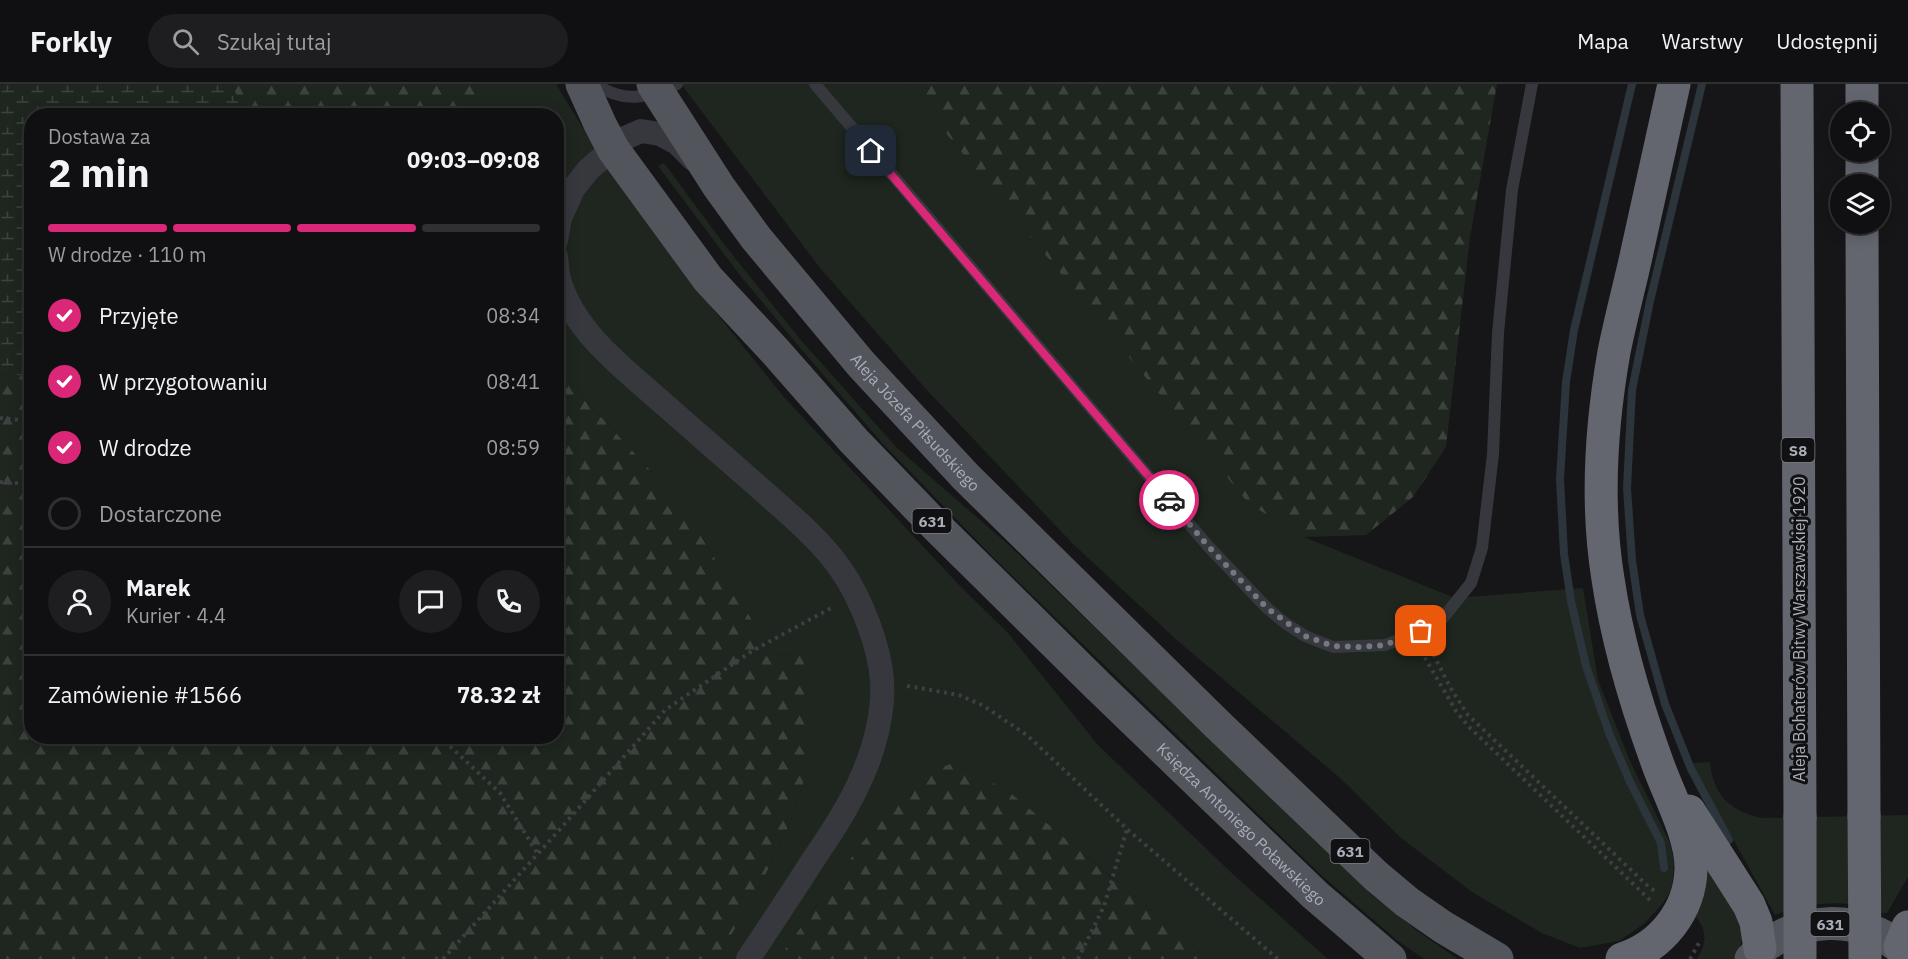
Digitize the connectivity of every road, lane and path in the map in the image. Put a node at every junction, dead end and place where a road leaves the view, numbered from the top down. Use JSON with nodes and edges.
{"nodes":[{"id":1,"x":582,"y":84,"type":"edge"},
{"id":2,"x":595,"y":84,"type":"edge"},
{"id":3,"x":814,"y":84,"type":"edge"},
{"id":4,"x":1532,"y":84,"type":"edge"},
{"id":5,"x":1674,"y":84,"type":"edge"},
{"id":6,"x":1797,"y":84,"type":"edge"},
{"id":7,"x":1862,"y":84,"type":"edge"},
{"id":8,"x":662,"y":87,"type":"edge"},
{"id":9,"x":1862,"y":102,"type":"edge"},
{"id":10,"x":613,"y":148,"type":"junction"},
{"id":11,"x":719,"y":187,"type":"junction"},
{"id":12,"x":564,"y":209,"type":"edge"},
{"id":13,"x":1862,"y":234,"type":"edge"},
{"id":14,"x":564,"y":291,"type":"edge"},
{"id":15,"x":0,"y":418,"type":"edge"},
{"id":16,"x":24,"y":419,"type":"edge"},
{"id":17,"x":0,"y":482,"type":"edge"},
{"id":18,"x":24,"y":484,"type":"edge"},
{"id":19,"x":855,"y":595,"type":"junction"},
{"id":20,"x":1416,"y":633,"type":"junction"},
{"id":21,"x":882,"y":681,"type":"junction"},
{"id":22,"x":447,"y":744,"type":"edge"},
{"id":23,"x":1656,"y":759,"type":"junction"},
{"id":24,"x":1127,"y":829,"type":"junction"},
{"id":25,"x":538,"y":854,"type":"junction"},
{"id":26,"x":1677,"y":916,"type":"junction"},
{"id":27,"x":1905,"y":943,"type":"edge"},
{"id":28,"x":1756,"y":954,"type":"edge"},
{"id":29,"x":443,"y":959,"type":"edge"},
{"id":30,"x":748,"y":959,"type":"edge"},
{"id":31,"x":1078,"y":959,"type":"edge"},
{"id":32,"x":1278,"y":959,"type":"edge"},
{"id":33,"x":1390,"y":959,"type":"edge"},
{"id":34,"x":1497,"y":959,"type":"edge"},
{"id":35,"x":1622,"y":959,"type":"edge"},
{"id":36,"x":1690,"y":959,"type":"edge"},
{"id":37,"x":1800,"y":959,"type":"edge"},
{"id":38,"x":1865,"y":959,"type":"edge"}],
"edges":[{"from":1,"to":10,"type":"main road","number":"631"},
{"from":2,"to":8,"type":"lane"},
{"from":3,"to":20,"type":"lane"},
{"from":4,"to":20,"type":"lane"},
{"from":5,"to":23,"type":"highway"},
{"from":6,"to":37,"type":"highway","name":"Aleja Bohaterów Bitwy Warszawskiej 1920","number":"S8","bridge":true},
{"from":7,"to":9,"type":"highway"},
{"from":8,"to":11,"type":"main road","name":"Aleja Józefa Piłsudskiego","number":"631"},
{"from":10,"to":11,"type":"street"},
{"from":10,"to":12,"type":"street"},
{"from":10,"to":33,"type":"main road","name":"Księdza Antoniego Poławskiego","number":"631"},
{"from":11,"to":34,"type":"main road","name":"Aleja Józefa Piłsudskiego","number":"631"},
{"from":13,"to":38,"type":"highway","bridge":true},
{"from":14,"to":19,"type":"street"},
{"from":15,"to":16,"type":"path"},
{"from":17,"to":18,"type":"path"},
{"from":19,"to":21,"type":"street"},
{"from":19,"to":25,"type":"path"},
{"from":20,"to":26,"type":"path"},
{"from":20,"to":26,"type":"path"},
{"from":21,"to":24,"type":"path"},
{"from":21,"to":30,"type":"street"},
{"from":22,"to":25,"type":"path"},
{"from":23,"to":26,"type":"highway"},
{"from":23,"to":28,"type":"highway"},
{"from":24,"to":31,"type":"path"},
{"from":24,"to":32,"type":"path"},
{"from":25,"to":29,"type":"path"},
{"from":26,"to":35,"type":"highway"},
{"from":26,"to":36,"type":"path"},
{"from":27,"to":28,"type":"main road","number":"631"}]}
